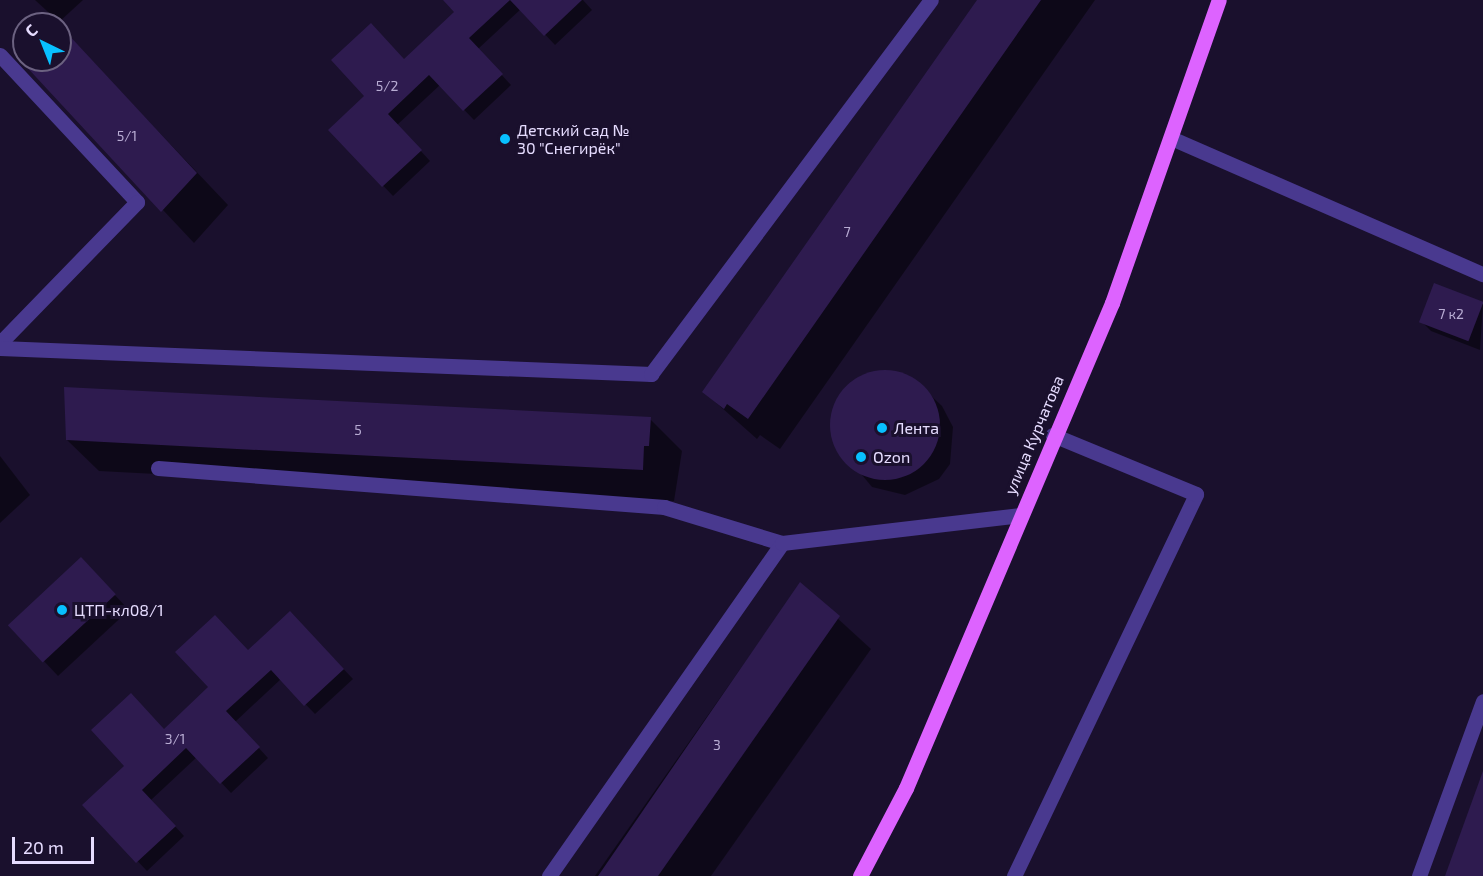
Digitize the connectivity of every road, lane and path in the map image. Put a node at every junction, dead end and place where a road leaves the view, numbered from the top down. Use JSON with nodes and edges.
{"nodes":[{"id":1,"x":931,"y":0,"type":"edge"},
{"id":2,"x":1219,"y":0,"type":"edge"},
{"id":3,"x":0,"y":55,"type":"edge"},
{"id":4,"x":1172,"y":138,"type":"junction"},
{"id":5,"x":1483,"y":274,"type":"edge"},
{"id":6,"x":0,"y":343,"type":"edge"},
{"id":7,"x":0,"y":348,"type":"edge"},
{"id":8,"x":1053,"y":435,"type":"junction"},
{"id":9,"x":159,"y":468,"type":"dead end"},
{"id":10,"x":1020,"y":515,"type":"junction"},
{"id":11,"x":782,"y":543,"type":"junction"},
{"id":12,"x":1483,"y":701,"type":"edge"},
{"id":13,"x":549,"y":876,"type":"edge"},
{"id":14,"x":860,"y":876,"type":"edge"},
{"id":15,"x":1014,"y":876,"type":"edge"},
{"id":16,"x":1419,"y":876,"type":"edge"}],
"edges":[{"from":1,"to":7,"type":"lane"},
{"from":2,"to":4,"type":"main road","name":"улица Курчатова"},
{"from":3,"to":6,"type":"lane"},
{"from":4,"to":5,"type":"lane"},
{"from":4,"to":8,"type":"main road","name":"улица Курчатова"},
{"from":8,"to":10,"type":"main road","name":"улица Курчатова"},
{"from":8,"to":15,"type":"lane"},
{"from":9,"to":11,"type":"lane"},
{"from":10,"to":11,"type":"lane"},
{"from":10,"to":14,"type":"main road","name":"улица Курчатова"},
{"from":11,"to":13,"type":"lane"},
{"from":12,"to":16,"type":"lane"}]}
